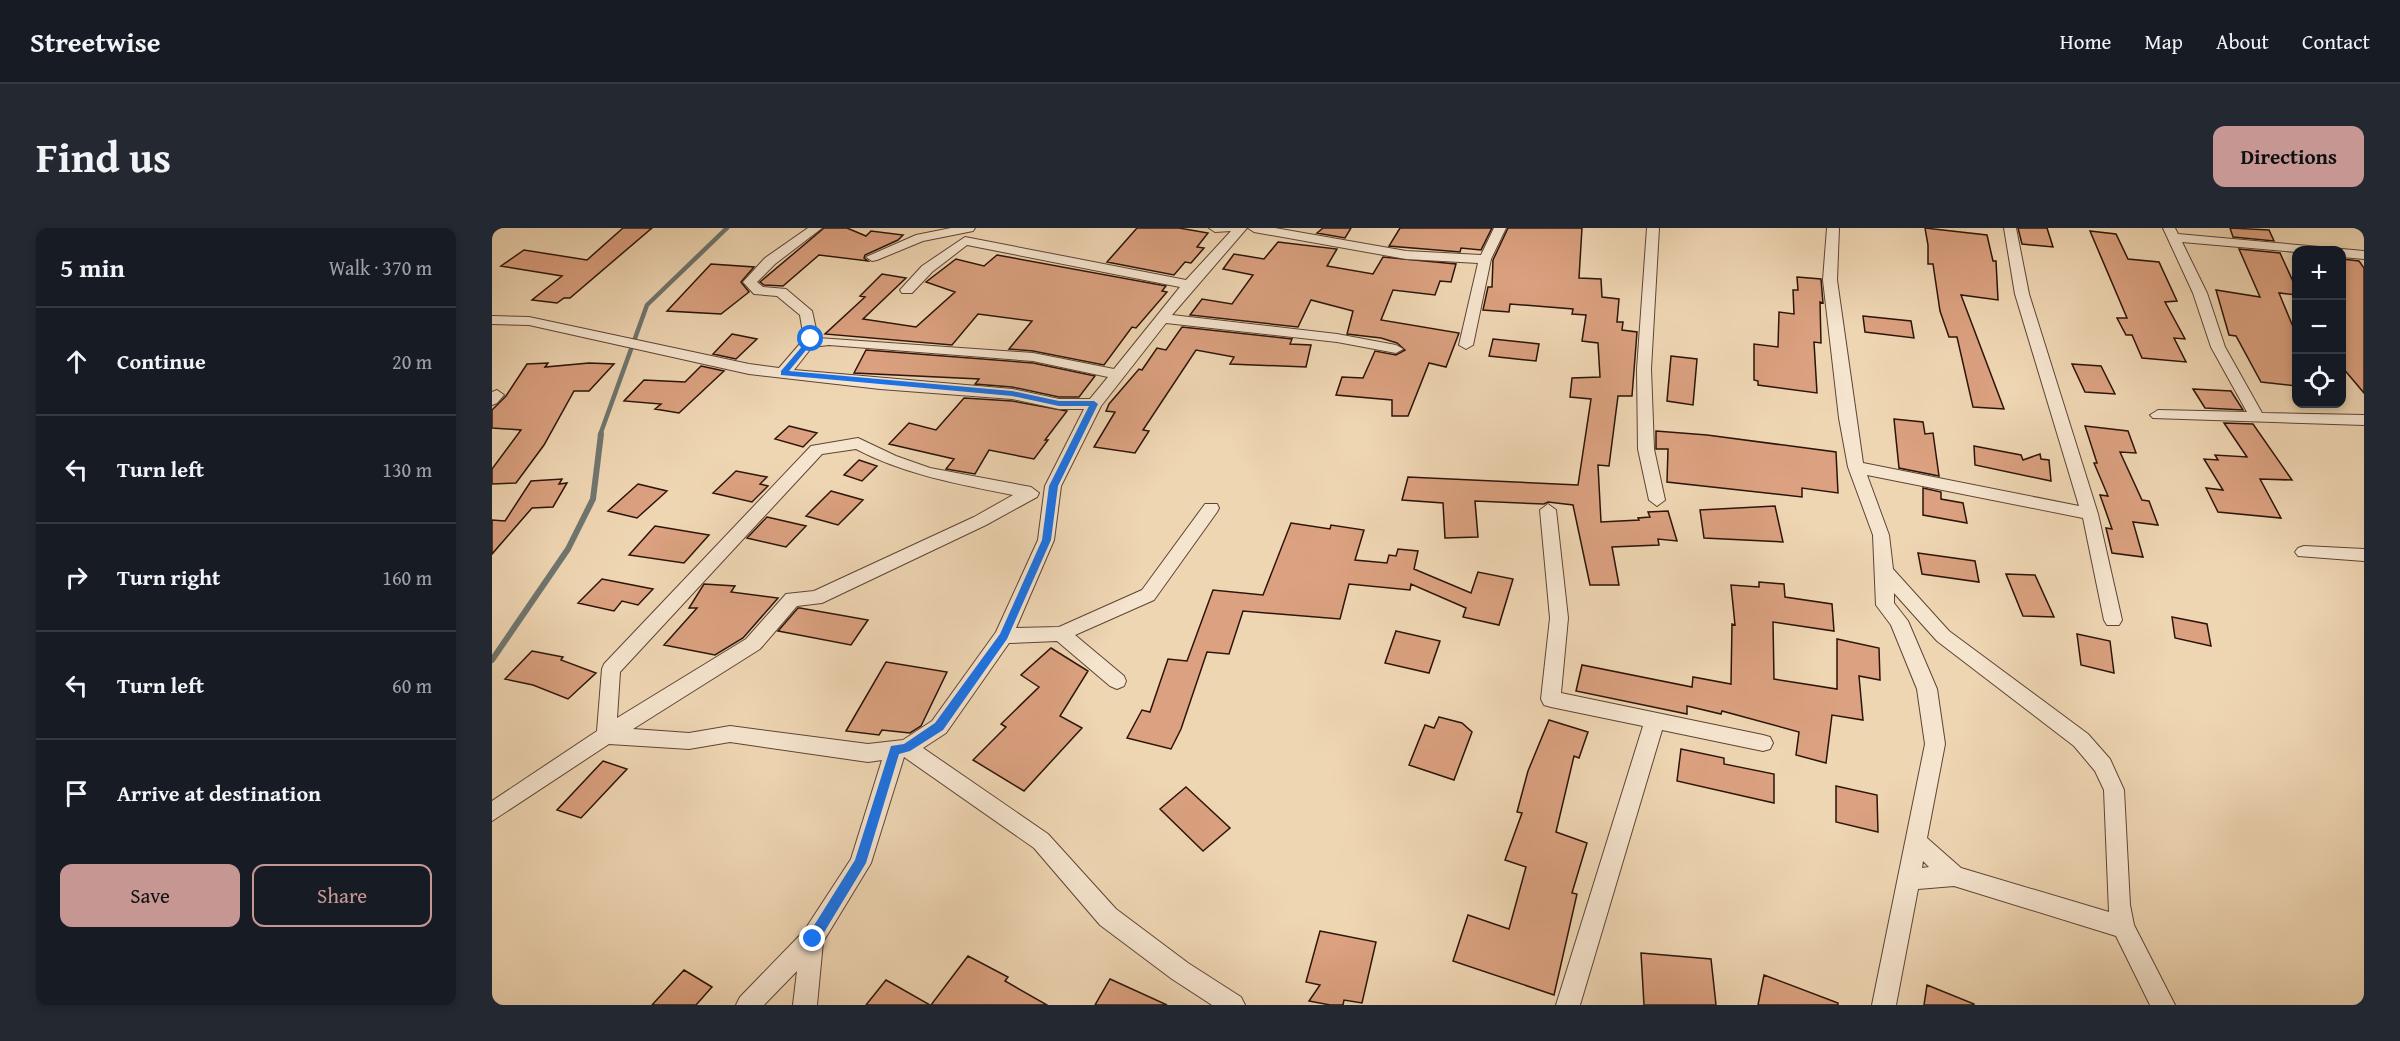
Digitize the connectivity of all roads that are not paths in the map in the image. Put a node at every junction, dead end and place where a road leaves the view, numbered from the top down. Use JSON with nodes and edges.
{"nodes":[{"id":1,"x":816,"y":228,"type":"edge"},
{"id":2,"x":969,"y":228,"type":"edge"},
{"id":3,"x":1215,"y":228,"type":"edge"},
{"id":4,"x":1229,"y":228,"type":"edge"},
{"id":5,"x":1240,"y":228,"type":"edge"},
{"id":6,"x":1254,"y":228,"type":"edge"},
{"id":7,"x":1500,"y":228,"type":"edge"},
{"id":8,"x":1653,"y":228,"type":"edge"},
{"id":9,"x":1833,"y":228,"type":"edge"},
{"id":10,"x":2010,"y":228,"type":"edge"},
{"id":11,"x":2172,"y":233,"type":"edge"},
{"id":12,"x":2292,"y":247,"type":"edge"},
{"id":13,"x":2346,"y":253,"type":"edge"},
{"id":14,"x":2364,"y":255,"type":"edge"},
{"id":15,"x":872,"y":256,"type":"dead end"},
{"id":16,"x":1485,"y":259,"type":"junction"},
{"id":17,"x":1189,"y":285,"type":"junction"},
{"id":18,"x":908,"y":290,"type":"dead end"},
{"id":19,"x":1163,"y":318,"type":"junction"},
{"id":20,"x":492,"y":320,"type":"edge"},
{"id":21,"x":808,"y":343,"type":"junction"},
{"id":22,"x":1466,"y":345,"type":"dead end"},
{"id":23,"x":1396,"y":349,"type":"dead end"},
{"id":24,"x":783,"y":373,"type":"junction"},
{"id":25,"x":1118,"y":375,"type":"junction"},
{"id":26,"x":1094,"y":404,"type":"junction"},
{"id":27,"x":2158,"y":415,"type":"dead end"},
{"id":28,"x":2256,"y":416,"type":"junction"},
{"id":29,"x":2364,"y":420,"type":"edge"},
{"id":30,"x":1856,"y":466,"type":"junction"},
{"id":31,"x":1053,"y":486,"type":"junction"},
{"id":32,"x":1030,"y":493,"type":"junction"},
{"id":33,"x":1657,"y":500,"type":"dead end"},
{"id":34,"x":1211,"y":508,"type":"dead end"},
{"id":35,"x":1548,"y":510,"type":"dead end"},
{"id":36,"x":2090,"y":514,"type":"junction"},
{"id":37,"x":2304,"y":552,"type":"dead end"},
{"id":38,"x":2364,"y":555,"type":"edge"},
{"id":39,"x":1885,"y":571,"type":"junction"},
{"id":40,"x":2113,"y":620,"type":"dead end"},
{"id":41,"x":1061,"y":634,"type":"junction"},
{"id":42,"x":1004,"y":636,"type":"junction"},
{"id":43,"x":1117,"y":681,"type":"dead end"},
{"id":44,"x":1655,"y":720,"type":"junction"},
{"id":45,"x":606,"y":735,"type":"junction"},
{"id":46,"x":1763,"y":743,"type":"dead end"},
{"id":47,"x":901,"y":749,"type":"junction"},
{"id":48,"x":492,"y":812,"type":"edge"},
{"id":49,"x":1916,"y":841,"type":"junction"},
{"id":50,"x":1954,"y":876,"type":"junction"},
{"id":51,"x":1909,"y":879,"type":"junction"},
{"id":52,"x":2123,"y":927,"type":"junction"},
{"id":53,"x":813,"y":939,"type":"junction"},
{"id":54,"x":748,"y":1005,"type":"edge"},
{"id":55,"x":806,"y":1005,"type":"edge"},
{"id":56,"x":1233,"y":1005,"type":"edge"},
{"id":57,"x":1568,"y":1005,"type":"edge"},
{"id":58,"x":1884,"y":1005,"type":"edge"},
{"id":59,"x":2163,"y":1005,"type":"edge"}],
"edges":[{"from":1,"to":21,"type":"street"},
{"from":2,"to":15,"type":"street"},
{"from":3,"to":4,"type":"street"},
{"from":5,"to":17,"type":"street"},
{"from":6,"to":16,"type":"street"},
{"from":7,"to":16,"type":"street"},
{"from":8,"to":33,"type":"street"},
{"from":9,"to":30,"type":"street"},
{"from":10,"to":36,"type":"street"},
{"from":11,"to":12,"type":"street"},
{"from":11,"to":28,"type":"street"},
{"from":13,"to":14,"type":"street"},
{"from":16,"to":22,"type":"street"},
{"from":17,"to":18,"type":"street"},
{"from":17,"to":19,"type":"street"},
{"from":19,"to":23,"type":"street"},
{"from":19,"to":25,"type":"street"},
{"from":20,"to":24,"type":"street"},
{"from":21,"to":24,"type":"street"},
{"from":21,"to":25,"type":"street"},
{"from":24,"to":26,"type":"street"},
{"from":25,"to":26,"type":"street"},
{"from":26,"to":31,"type":"street"},
{"from":27,"to":28,"type":"street"},
{"from":28,"to":29,"type":"street"},
{"from":30,"to":36,"type":"street"},
{"from":30,"to":39,"type":"street"},
{"from":31,"to":32,"type":"street"},
{"from":31,"to":42,"type":"street"},
{"from":32,"to":45,"type":"street"},
{"from":32,"to":45,"type":"street"},
{"from":34,"to":41,"type":"street"},
{"from":35,"to":44,"type":"street"},
{"from":36,"to":40,"type":"street"},
{"from":37,"to":38,"type":"street"},
{"from":39,"to":49,"type":"street"},
{"from":39,"to":52,"type":"street"},
{"from":41,"to":42,"type":"street"},
{"from":41,"to":43,"type":"street"},
{"from":42,"to":47,"type":"street"},
{"from":44,"to":46,"type":"street"},
{"from":44,"to":57,"type":"street"},
{"from":45,"to":47,"type":"street"},
{"from":45,"to":48,"type":"street"},
{"from":47,"to":53,"type":"street"},
{"from":47,"to":56,"type":"street"},
{"from":49,"to":50,"type":"street"},
{"from":49,"to":51,"type":"street"},
{"from":50,"to":51,"type":"street"},
{"from":50,"to":52,"type":"street"},
{"from":51,"to":58,"type":"street"},
{"from":52,"to":59,"type":"street"},
{"from":53,"to":54,"type":"street"},
{"from":53,"to":55,"type":"street"}]}
